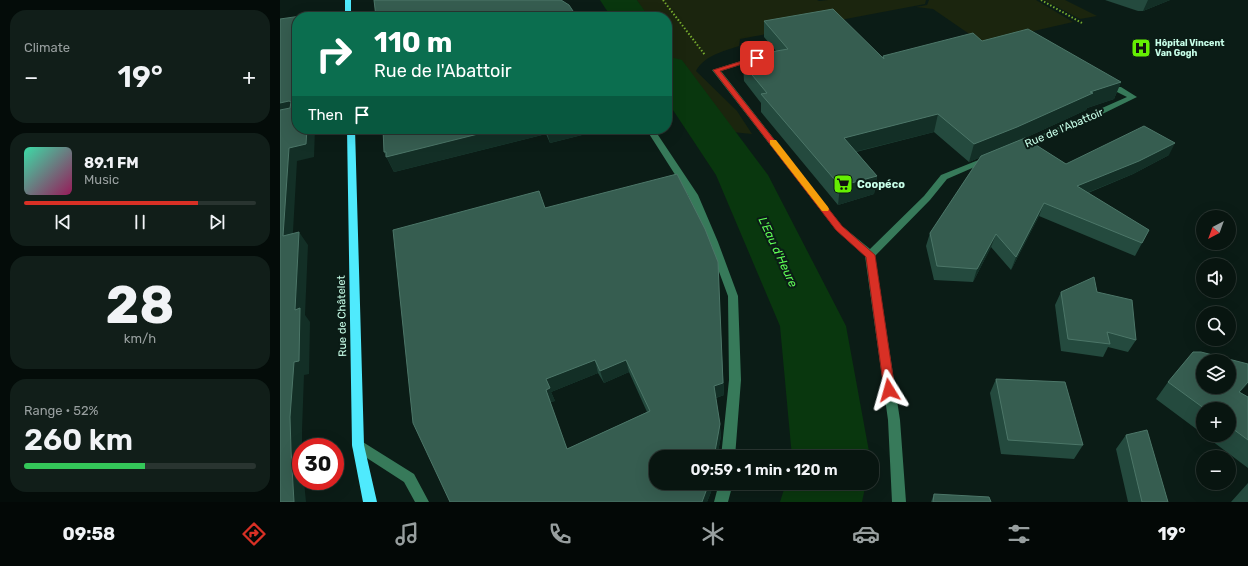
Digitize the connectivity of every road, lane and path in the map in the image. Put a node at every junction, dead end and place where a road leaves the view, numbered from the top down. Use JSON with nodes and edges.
{"nodes":[{"id":1,"x":348,"y":0,"type":"edge"},
{"id":2,"x":663,"y":0,"type":"edge"},
{"id":3,"x":1041,"y":0,"type":"edge"},
{"id":4,"x":348,"y":12,"type":"edge"},
{"id":5,"x":1082,"y":23,"type":"dead end"},
{"id":6,"x":757,"y":58,"type":"edge"},
{"id":7,"x":716,"y":70,"type":"junction"},
{"id":8,"x":1118,"y":89,"type":"edge"},
{"id":9,"x":351,"y":134,"type":"edge"},
{"id":10,"x":653,"y":134,"type":"edge"},
{"id":11,"x":1011,"y":150,"type":"edge"},
{"id":12,"x":998,"y":155,"type":"edge"},
{"id":13,"x":870,"y":255,"type":"junction"},
{"id":14,"x":358,"y":445,"type":"junction"},
{"id":15,"x":729,"y":450,"type":"edge"},
{"id":16,"x":726,"y":490,"type":"edge"},
{"id":17,"x":370,"y":502,"type":"edge"},
{"id":18,"x":422,"y":502,"type":"edge"},
{"id":19,"x":721,"y":502,"type":"edge"},
{"id":20,"x":899,"y":502,"type":"edge"}],
"edges":[{"from":1,"to":4,"type":"main road"},
{"from":2,"to":7,"type":"path"},
{"from":3,"to":5,"type":"path"},
{"from":6,"to":7,"type":"street"},
{"from":7,"to":13,"type":"street"},
{"from":8,"to":11,"type":"street","name":"Rue de l'Abattoir"},
{"from":9,"to":14,"type":"main road","name":"Rue de Châtelet"},
{"from":10,"to":15,"type":"street"},
{"from":12,"to":13,"type":"street"},
{"from":13,"to":20,"type":"street"},
{"from":14,"to":17,"type":"main road","name":"Rue de Châtelet"},
{"from":14,"to":18,"type":"street"},
{"from":16,"to":19,"type":"street"}]}
